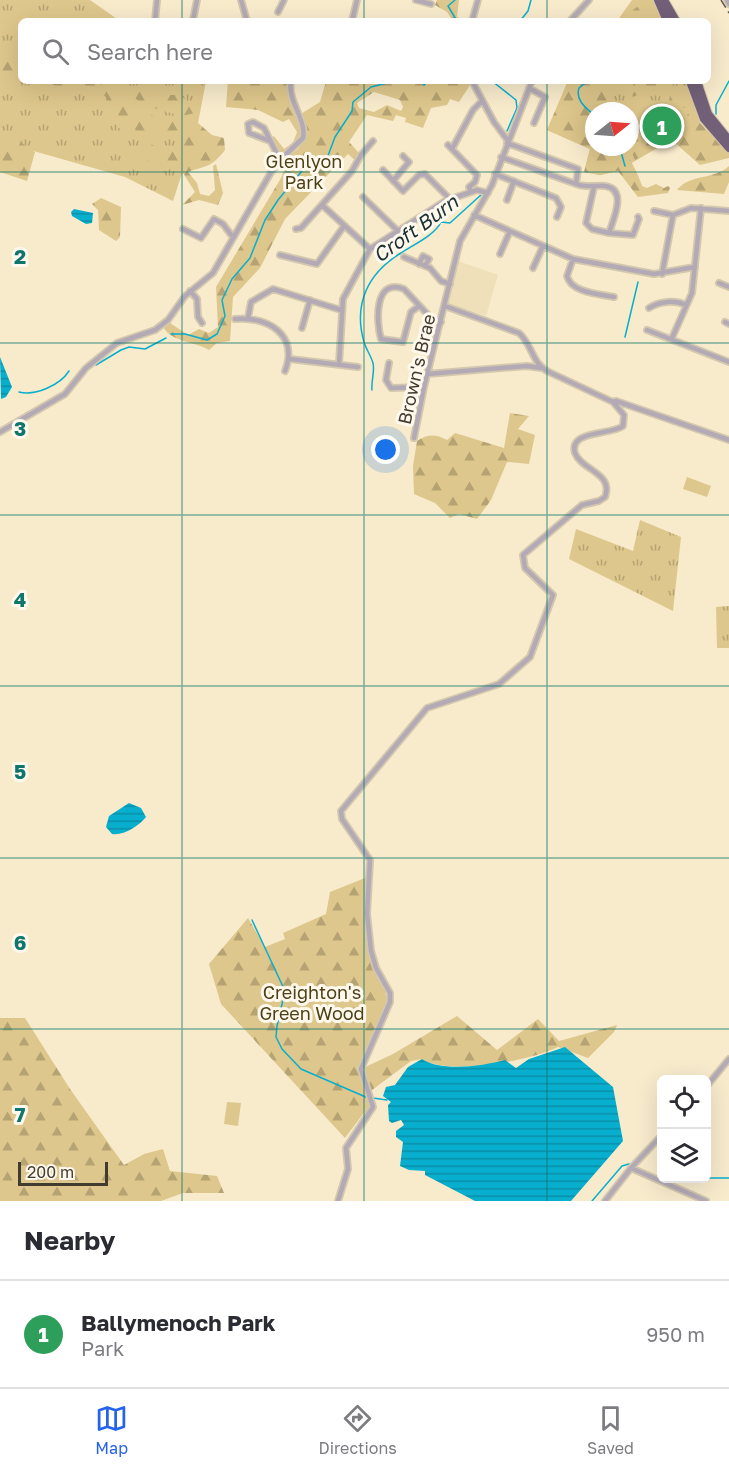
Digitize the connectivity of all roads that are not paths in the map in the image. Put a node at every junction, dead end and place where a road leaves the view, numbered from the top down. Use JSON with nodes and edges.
{"nodes":[{"id":1,"x":157,"y":0,"type":"edge"},
{"id":2,"x":197,"y":0,"type":"edge"},
{"id":3,"x":241,"y":0,"type":"edge"},
{"id":4,"x":284,"y":0,"type":"edge"},
{"id":5,"x":357,"y":0,"type":"edge"},
{"id":6,"x":416,"y":0,"type":"edge"},
{"id":7,"x":478,"y":0,"type":"edge"},
{"id":8,"x":590,"y":0,"type":"edge"},
{"id":9,"x":658,"y":0,"type":"edge"},
{"id":10,"x":664,"y":0,"type":"edge"},
{"id":11,"x":431,"y":4,"type":"dead end"},
{"id":12,"x":281,"y":10,"type":"dead end"},
{"id":13,"x":155,"y":18,"type":"edge"},
{"id":14,"x":194,"y":18,"type":"edge"},
{"id":15,"x":245,"y":18,"type":"edge"},
{"id":16,"x":353,"y":18,"type":"edge"},
{"id":17,"x":473,"y":18,"type":"edge"},
{"id":18,"x":573,"y":18,"type":"edge"},
{"id":19,"x":667,"y":18,"type":"edge"},
{"id":20,"x":673,"y":18,"type":"edge"},
{"id":21,"x":291,"y":84,"type":"edge"},
{"id":22,"x":474,"y":84,"type":"edge"},
{"id":23,"x":531,"y":84,"type":"edge"},
{"id":24,"x":691,"y":84,"type":"edge"},
{"id":25,"x":698,"y":84,"type":"edge"},
{"id":26,"x":529,"y":88,"type":"junction"},
{"id":27,"x":482,"y":101,"type":"junction"},
{"id":28,"x":528,"y":116,"type":"dead end"},
{"id":29,"x":711,"y":125,"type":"junction"},
{"id":30,"x":729,"y":140,"type":"edge"},
{"id":31,"x":270,"y":141,"type":"junction"},
{"id":32,"x":374,"y":141,"type":"dead end"},
{"id":33,"x":507,"y":142,"type":"junction"},
{"id":34,"x":729,"y":148,"type":"edge"},
{"id":35,"x":403,"y":156,"type":"dead end"},
{"id":36,"x":501,"y":158,"type":"junction"},
{"id":37,"x":280,"y":160,"type":"junction"},
{"id":38,"x":383,"y":170,"type":"dead end"},
{"id":39,"x":495,"y":174,"type":"junction"},
{"id":40,"x":393,"y":181,"type":"junction"},
{"id":41,"x":514,"y":181,"type":"junction"},
{"id":42,"x":576,"y":184,"type":"junction"},
{"id":43,"x":594,"y":187,"type":"junction"},
{"id":44,"x":471,"y":192,"type":"junction"},
{"id":45,"x":488,"y":193,"type":"junction"},
{"id":46,"x":363,"y":197,"type":"dead end"},
{"id":47,"x":450,"y":199,"type":"junction"},
{"id":48,"x":507,"y":200,"type":"dead end"},
{"id":49,"x":322,"y":205,"type":"junction"},
{"id":50,"x":701,"y":208,"type":"junction"},
{"id":51,"x":654,"y":211,"type":"dead end"},
{"id":52,"x":729,"y":211,"type":"edge"},
{"id":53,"x":474,"y":215,"type":"junction"},
{"id":54,"x":673,"y":215,"type":"junction"},
{"id":55,"x":557,"y":217,"type":"dead end"},
{"id":56,"x":638,"y":217,"type":"dead end"},
{"id":57,"x":344,"y":226,"type":"junction"},
{"id":58,"x":183,"y":229,"type":"dead end"},
{"id":59,"x":296,"y":229,"type":"dead end"},
{"id":60,"x":398,"y":231,"type":"junction"},
{"id":61,"x":510,"y":231,"type":"junction"},
{"id":62,"x":609,"y":233,"type":"junction"},
{"id":63,"x":232,"y":236,"type":"junction"},
{"id":64,"x":543,"y":246,"type":"junction"},
{"id":65,"x":370,"y":249,"type":"junction"},
{"id":66,"x":500,"y":254,"type":"dead end"},
{"id":67,"x":280,"y":255,"type":"dead end"},
{"id":68,"x":404,"y":258,"type":"dead end"},
{"id":69,"x":573,"y":259,"type":"junction"},
{"id":70,"x":419,"y":264,"type":"junction"},
{"id":71,"x":425,"y":266,"type":"junction"},
{"id":72,"x":695,"y":267,"type":"junction"},
{"id":73,"x":533,"y":268,"type":"dead end"},
{"id":74,"x":662,"y":274,"type":"junction"},
{"id":75,"x":719,"y":283,"type":"dead end"},
{"id":76,"x":450,"y":284,"type":"junction"},
{"id":77,"x":729,"y":287,"type":"edge"},
{"id":78,"x":190,"y":291,"type":"junction"},
{"id":79,"x":614,"y":297,"type":"dead end"},
{"id":80,"x":310,"y":300,"type":"junction"},
{"id":81,"x":686,"y":305,"type":"junction"},
{"id":82,"x":419,"y":306,"type":"junction"},
{"id":83,"x":445,"y":306,"type":"junction"},
{"id":84,"x":650,"y":308,"type":"dead end"},
{"id":85,"x":341,"y":310,"type":"junction"},
{"id":86,"x":248,"y":318,"type":"junction"},
{"id":87,"x":235,"y":319,"type":"dead end"},
{"id":88,"x":441,"y":322,"type":"junction"},
{"id":89,"x":202,"y":323,"type":"dead end"},
{"id":90,"x":302,"y":328,"type":"dead end"},
{"id":91,"x":647,"y":330,"type":"dead end"},
{"id":92,"x":672,"y":338,"type":"junction"},
{"id":93,"x":290,"y":359,"type":"junction"},
{"id":94,"x":729,"y":362,"type":"edge"},
{"id":95,"x":389,"y":363,"type":"dead end"},
{"id":96,"x":339,"y":364,"type":"junction"},
{"id":97,"x":358,"y":367,"type":"dead end"},
{"id":98,"x":541,"y":368,"type":"junction"},
{"id":99,"x":285,"y":371,"type":"dead end"},
{"id":100,"x":427,"y":374,"type":"junction"},
{"id":101,"x":424,"y":387,"type":"junction"},
{"id":102,"x":613,"y":402,"type":"junction"},
{"id":103,"x":0,"y":432,"type":"edge"},
{"id":104,"x":414,"y":438,"type":"dead end"},
{"id":105,"x":729,"y":440,"type":"edge"},
{"id":106,"x":729,"y":1059,"type":"edge"},
{"id":107,"x":711,"y":1081,"type":"edge"},
{"id":108,"x":657,"y":1140,"type":"edge"},
{"id":109,"x":631,"y":1168,"type":"junction"},
{"id":110,"x":339,"y":1201,"type":"edge"},
{"id":111,"x":605,"y":1201,"type":"edge"},
{"id":112,"x":706,"y":1201,"type":"edge"}],
"edges":[{"from":1,"to":13,"type":"street"},
{"from":2,"to":14,"type":"street"},
{"from":3,"to":15,"type":"street"},
{"from":4,"to":12,"type":"street"},
{"from":5,"to":16,"type":"street"},
{"from":6,"to":11,"type":"street"},
{"from":7,"to":17,"type":"street"},
{"from":8,"to":18,"type":"street"},
{"from":9,"to":19,"type":"highway"},
{"from":10,"to":20,"type":"highway"},
{"from":21,"to":37,"type":"street"},
{"from":22,"to":27,"type":"street"},
{"from":23,"to":26,"type":"street","name":"Brown's Brae"},
{"from":24,"to":29,"type":"highway"},
{"from":25,"to":29,"type":"highway"},
{"from":26,"to":28,"type":"street"},
{"from":26,"to":33,"type":"street","name":"Brown's Brae"},
{"from":27,"to":33,"type":"street"},
{"from":27,"to":44,"type":"street"},
{"from":29,"to":30,"type":"highway"},
{"from":29,"to":34,"type":"highway"},
{"from":31,"to":31,"type":"street"},
{"from":31,"to":37,"type":"street"},
{"from":32,"to":49,"type":"street"},
{"from":33,"to":36,"type":"street","name":"Brown's Brae"},
{"from":33,"to":42,"type":"street"},
{"from":35,"to":40,"type":"street"},
{"from":36,"to":39,"type":"street","name":"Brown's Brae"},
{"from":36,"to":42,"type":"street"},
{"from":37,"to":63,"type":"street"},
{"from":38,"to":40,"type":"street"},
{"from":39,"to":41,"type":"street"},
{"from":39,"to":45,"type":"street","name":"Brown's Brae"},
{"from":40,"to":47,"type":"street"},
{"from":41,"to":48,"type":"street"},
{"from":41,"to":55,"type":"street"},
{"from":42,"to":43,"type":"street"},
{"from":43,"to":62,"type":"street"},
{"from":43,"to":62,"type":"street"},
{"from":44,"to":45,"type":"street"},
{"from":44,"to":47,"type":"street"},
{"from":45,"to":53,"type":"street","name":"Brown's Brae"},
{"from":46,"to":60,"type":"street"},
{"from":47,"to":60,"type":"street"},
{"from":49,"to":57,"type":"street"},
{"from":49,"to":59,"type":"street"},
{"from":50,"to":52,"type":"street"},
{"from":50,"to":54,"type":"street"},
{"from":50,"to":72,"type":"street"},
{"from":51,"to":54,"type":"street"},
{"from":53,"to":61,"type":"street"},
{"from":53,"to":76,"type":"street","name":"Brown's Brae"},
{"from":54,"to":74,"type":"street"},
{"from":56,"to":62,"type":"street"},
{"from":57,"to":65,"type":"street"},
{"from":57,"to":67,"type":"street"},
{"from":58,"to":63,"type":"street"},
{"from":60,"to":65,"type":"street"},
{"from":61,"to":64,"type":"street"},
{"from":61,"to":66,"type":"street"},
{"from":63,"to":78,"type":"street"},
{"from":64,"to":69,"type":"street"},
{"from":64,"to":73,"type":"street"},
{"from":65,"to":85,"type":"street"},
{"from":68,"to":70,"type":"street"},
{"from":69,"to":74,"type":"street"},
{"from":69,"to":79,"type":"street"},
{"from":70,"to":71,"type":"street"},
{"from":70,"to":71,"type":"street"},
{"from":71,"to":76,"type":"street"},
{"from":72,"to":74,"type":"street"},
{"from":72,"to":81,"type":"street"},
{"from":75,"to":77,"type":"street"},
{"from":76,"to":83,"type":"street","name":"Brown's Brae"},
{"from":78,"to":89,"type":"street"},
{"from":78,"to":103,"type":"street"},
{"from":80,"to":85,"type":"street"},
{"from":80,"to":86,"type":"street"},
{"from":80,"to":90,"type":"street"},
{"from":81,"to":84,"type":"street"},
{"from":81,"to":92,"type":"street"},
{"from":82,"to":82,"type":"street"},
{"from":82,"to":88,"type":"street"},
{"from":83,"to":88,"type":"street","name":"Brown's Brae"},
{"from":83,"to":98,"type":"street"},
{"from":85,"to":96,"type":"street"},
{"from":86,"to":87,"type":"street"},
{"from":86,"to":93,"type":"street"},
{"from":88,"to":100,"type":"street","name":"Brown's Brae"},
{"from":91,"to":92,"type":"street"},
{"from":92,"to":94,"type":"street"},
{"from":93,"to":96,"type":"street"},
{"from":93,"to":99,"type":"street"},
{"from":95,"to":101,"type":"street"},
{"from":96,"to":97,"type":"street"},
{"from":98,"to":100,"type":"street"},
{"from":98,"to":102,"type":"street"},
{"from":100,"to":101,"type":"street","name":"Brown's Brae"},
{"from":101,"to":104,"type":"street","name":"Brown's Brae"},
{"from":102,"to":105,"type":"street"},
{"from":102,"to":110,"type":"street"},
{"from":106,"to":107,"type":"street"},
{"from":108,"to":109,"type":"street"},
{"from":109,"to":111,"type":"street"},
{"from":109,"to":112,"type":"street"}]}
